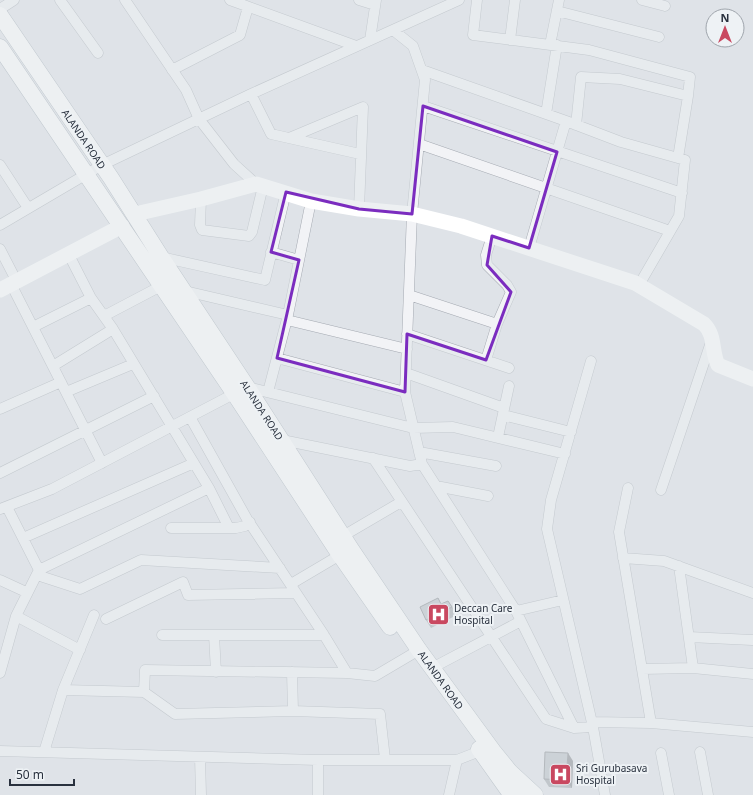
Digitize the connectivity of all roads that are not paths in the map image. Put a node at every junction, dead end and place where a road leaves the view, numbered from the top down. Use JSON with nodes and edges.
{"nodes":[{"id":1,"x":14,"y":0,"type":"edge"},
{"id":2,"x":60,"y":0,"type":"edge"},
{"id":3,"x":125,"y":0,"type":"edge"},
{"id":4,"x":230,"y":0,"type":"edge"},
{"id":5,"x":359,"y":0,"type":"edge"},
{"id":6,"x":459,"y":0,"type":"edge"},
{"id":7,"x":477,"y":0,"type":"edge"},
{"id":8,"x":516,"y":0,"type":"edge"},
{"id":9,"x":559,"y":0,"type":"edge"},
{"id":10,"x":642,"y":0,"type":"edge"},
{"id":11,"x":376,"y":3,"type":"edge"},
{"id":12,"x":664,"y":6,"type":"dead end"},
{"id":13,"x":248,"y":7,"type":"junction"},
{"id":14,"x":0,"y":9,"type":"edge"},
{"id":15,"x":557,"y":11,"type":"junction"},
{"id":16,"x":0,"y":15,"type":"edge"},
{"id":17,"x":394,"y":30,"type":"junction"},
{"id":18,"x":659,"y":37,"type":"dead end"},
{"id":19,"x":370,"y":40,"type":"junction"},
{"id":20,"x":510,"y":40,"type":"junction"},
{"id":21,"x":553,"y":45,"type":"junction"},
{"id":22,"x":356,"y":46,"type":"junction"},
{"id":23,"x":0,"y":47,"type":"edge"},
{"id":24,"x":98,"y":53,"type":"dead end"},
{"id":25,"x":172,"y":70,"type":"junction"},
{"id":26,"x":422,"y":70,"type":"junction"},
{"id":27,"x":251,"y":94,"type":"junction"},
{"id":28,"x":688,"y":96,"type":"junction"},
{"id":29,"x":423,"y":106,"type":"junction"},
{"id":30,"x":546,"y":114,"type":"junction"},
{"id":31,"x":198,"y":120,"type":"junction"},
{"id":32,"x":566,"y":121,"type":"junction"},
{"id":33,"x":576,"y":125,"type":"junction"},
{"id":34,"x":289,"y":138,"type":"junction"},
{"id":35,"x":419,"y":144,"type":"junction"},
{"id":36,"x":557,"y":152,"type":"junction"},
{"id":37,"x":360,"y":154,"type":"junction"},
{"id":38,"x":678,"y":158,"type":"junction"},
{"id":39,"x":0,"y":165,"type":"edge"},
{"id":40,"x":102,"y":165,"type":"junction"},
{"id":41,"x":86,"y":175,"type":"junction"},
{"id":42,"x":259,"y":185,"type":"junction"},
{"id":43,"x":546,"y":189,"type":"junction"},
{"id":44,"x":286,"y":192,"type":"junction"},
{"id":45,"x":682,"y":193,"type":"junction"},
{"id":46,"x":201,"y":199,"type":"junction"},
{"id":47,"x":311,"y":200,"type":"junction"},
{"id":48,"x":28,"y":208,"type":"junction"},
{"id":49,"x":359,"y":209,"type":"junction"},
{"id":50,"x":134,"y":214,"type":"junction"},
{"id":51,"x":412,"y":214,"type":"junction"},
{"id":52,"x":0,"y":225,"type":"edge"},
{"id":53,"x":122,"y":226,"type":"junction"},
{"id":54,"x":670,"y":231,"type":"junction"},
{"id":55,"x":492,"y":236,"type":"junction"},
{"id":56,"x":529,"y":248,"type":"junction"},
{"id":57,"x":0,"y":249,"type":"edge"},
{"id":58,"x":271,"y":252,"type":"junction"},
{"id":59,"x":68,"y":255,"type":"junction"},
{"id":60,"x":160,"y":257,"type":"junction"},
{"id":61,"x":299,"y":260,"type":"junction"},
{"id":62,"x":10,"y":285,"type":"edge"},
{"id":63,"x":639,"y":285,"type":"junction"},
{"id":64,"x":161,"y":286,"type":"junction"},
{"id":65,"x":185,"y":291,"type":"junction"},
{"id":66,"x":409,"y":295,"type":"junction"},
{"id":67,"x":91,"y":298,"type":"junction"},
{"id":68,"x":104,"y":316,"type":"junction"},
{"id":69,"x":287,"y":318,"type":"junction"},
{"id":70,"x":497,"y":324,"type":"junction"},
{"id":71,"x":33,"y":327,"type":"junction"},
{"id":72,"x":113,"y":329,"type":"junction"},
{"id":73,"x":407,"y":334,"type":"junction"},
{"id":74,"x":713,"y":337,"type":"junction"},
{"id":75,"x":407,"y":349,"type":"junction"},
{"id":76,"x":277,"y":358,"type":"junction"},
{"id":77,"x":486,"y":360,"type":"junction"},
{"id":78,"x":591,"y":361,"type":"dead end"},
{"id":79,"x":133,"y":364,"type":"junction"},
{"id":80,"x":53,"y":366,"type":"junction"},
{"id":81,"x":510,"y":368,"type":"dead end"},
{"id":82,"x":406,"y":373,"type":"junction"},
{"id":83,"x":753,"y":379,"type":"edge"},
{"id":84,"x":61,"y":382,"type":"junction"},
{"id":85,"x":510,"y":386,"type":"dead end"},
{"id":86,"x":241,"y":390,"type":"junction"},
{"id":87,"x":66,"y":392,"type":"junction"},
{"id":88,"x":268,"y":392,"type":"junction"},
{"id":89,"x":405,"y":392,"type":"junction"},
{"id":90,"x":154,"y":396,"type":"junction"},
{"id":91,"x":0,"y":409,"type":"edge"},
{"id":92,"x":504,"y":412,"type":"junction"},
{"id":93,"x":190,"y":417,"type":"junction"},
{"id":94,"x":171,"y":426,"type":"junction"},
{"id":95,"x":413,"y":428,"type":"junction"},
{"id":96,"x":85,"y":429,"type":"junction"},
{"id":97,"x":571,"y":432,"type":"junction"},
{"id":98,"x":498,"y":437,"type":"junction"},
{"id":99,"x":282,"y":440,"type":"junction"},
{"id":100,"x":419,"y":452,"type":"junction"},
{"id":101,"x":565,"y":454,"type":"junction"},
{"id":102,"x":372,"y":458,"type":"junction"},
{"id":103,"x":102,"y":462,"type":"junction"},
{"id":104,"x":194,"y":463,"type":"junction"},
{"id":105,"x":422,"y":464,"type":"junction"},
{"id":106,"x":496,"y":466,"type":"dead end"},
{"id":107,"x":0,"y":473,"type":"edge"},
{"id":108,"x":436,"y":486,"type":"junction"},
{"id":109,"x":209,"y":488,"type":"junction"},
{"id":110,"x":628,"y":488,"type":"dead end"},
{"id":111,"x":661,"y":490,"type":"dead end"},
{"id":112,"x":488,"y":496,"type":"dead end"},
{"id":113,"x":401,"y":502,"type":"junction"},
{"id":114,"x":4,"y":508,"type":"edge"},
{"id":115,"x":250,"y":522,"type":"junction"},
{"id":116,"x":171,"y":528,"type":"dead end"},
{"id":117,"x":229,"y":528,"type":"junction"},
{"id":118,"x":343,"y":536,"type":"junction"},
{"id":119,"x":23,"y":538,"type":"junction"},
{"id":120,"x":340,"y":555,"type":"junction"},
{"id":121,"x":623,"y":558,"type":"junction"},
{"id":122,"x":679,"y":566,"type":"junction"},
{"id":123,"x":280,"y":568,"type":"junction"},
{"id":124,"x":38,"y":572,"type":"junction"},
{"id":125,"x":0,"y":580,"type":"edge"},
{"id":126,"x":294,"y":589,"type":"junction"},
{"id":127,"x":26,"y":592,"type":"junction"},
{"id":128,"x":753,"y":593,"type":"edge"},
{"id":129,"x":563,"y":600,"type":"junction"},
{"id":130,"x":516,"y":610,"type":"junction"},
{"id":131,"x":94,"y":615,"type":"dead end"},
{"id":132,"x":16,"y":616,"type":"junction"},
{"id":133,"x":106,"y":620,"type":"dead end"},
{"id":134,"x":521,"y":621,"type":"junction"},
{"id":135,"x":162,"y":635,"type":"dead end"},
{"id":136,"x":214,"y":635,"type":"junction"},
{"id":137,"x":324,"y":635,"type":"junction"},
{"id":138,"x":490,"y":636,"type":"junction"},
{"id":139,"x":689,"y":637,"type":"junction"},
{"id":140,"x":753,"y":638,"type":"edge"},
{"id":141,"x":80,"y":650,"type":"junction"},
{"id":142,"x":415,"y":653,"type":"junction"},
{"id":143,"x":432,"y":668,"type":"junction"},
{"id":144,"x":693,"y":668,"type":"junction"},
{"id":145,"x":642,"y":670,"type":"junction"},
{"id":146,"x":0,"y":672,"type":"edge"},
{"id":147,"x":216,"y":672,"type":"junction"},
{"id":148,"x":292,"y":672,"type":"junction"},
{"id":149,"x":346,"y":673,"type":"junction"},
{"id":150,"x":753,"y":674,"type":"edge"},
{"id":151,"x":63,"y":690,"type":"junction"},
{"id":152,"x":144,"y":692,"type":"junction"},
{"id":153,"x":293,"y":712,"type":"junction"},
{"id":154,"x":651,"y":723,"type":"junction"},
{"id":155,"x":592,"y":725,"type":"junction"},
{"id":156,"x":574,"y":728,"type":"junction"},
{"id":157,"x":753,"y":732,"type":"edge"},
{"id":158,"x":0,"y":751,"type":"edge"},
{"id":159,"x":486,"y":751,"type":"junction"},
{"id":160,"x":44,"y":752,"type":"junction"},
{"id":161,"x":700,"y":752,"type":"dead end"},
{"id":162,"x":661,"y":753,"type":"dead end"},
{"id":163,"x":200,"y":757,"type":"junction"},
{"id":164,"x":385,"y":759,"type":"junction"},
{"id":165,"x":318,"y":760,"type":"junction"},
{"id":166,"x":458,"y":760,"type":"junction"},
{"id":167,"x":510,"y":793,"type":"edge"},
{"id":168,"x":201,"y":795,"type":"edge"},
{"id":169,"x":318,"y":795,"type":"edge"},
{"id":170,"x":449,"y":795,"type":"edge"},
{"id":171,"x":535,"y":795,"type":"edge"},
{"id":172,"x":605,"y":795,"type":"edge"},
{"id":173,"x":669,"y":795,"type":"edge"},
{"id":174,"x":708,"y":795,"type":"edge"}],
"edges":[{"from":1,"to":14,"type":"street"},
{"from":2,"to":24,"type":"street"},
{"from":3,"to":25,"type":"street"},
{"from":4,"to":13,"type":"street"},
{"from":5,"to":11,"type":"street"},
{"from":6,"to":17,"type":"street"},
{"from":7,"to":20,"type":"street"},
{"from":8,"to":20,"type":"street"},
{"from":9,"to":15,"type":"street"},
{"from":10,"to":12,"type":"street"},
{"from":11,"to":19,"type":"street"},
{"from":13,"to":22,"type":"street"},
{"from":13,"to":25,"type":"street"},
{"from":15,"to":18,"type":"street"},
{"from":15,"to":21,"type":"street"},
{"from":16,"to":40,"type":"main road","name":"ALANDA ROAD"},
{"from":17,"to":19,"type":"street"},
{"from":17,"to":26,"type":"street"},
{"from":19,"to":22,"type":"street"},
{"from":20,"to":21,"type":"street"},
{"from":21,"to":28,"type":"street"},
{"from":21,"to":30,"type":"street"},
{"from":22,"to":27,"type":"street"},
{"from":23,"to":41,"type":"main road","name":"ALANDA ROAD"},
{"from":25,"to":31,"type":"street"},
{"from":26,"to":29,"type":"street"},
{"from":26,"to":30,"type":"street"},
{"from":27,"to":31,"type":"street"},
{"from":27,"to":34,"type":"street"},
{"from":28,"to":33,"type":"street"},
{"from":28,"to":38,"type":"street"},
{"from":29,"to":35,"type":"street"},
{"from":29,"to":36,"type":"street"},
{"from":30,"to":32,"type":"street"},
{"from":31,"to":40,"type":"street"},
{"from":31,"to":42,"type":"street"},
{"from":32,"to":33,"type":"street"},
{"from":32,"to":36,"type":"street"},
{"from":33,"to":38,"type":"street"},
{"from":34,"to":37,"type":"street"},
{"from":34,"to":37,"type":"street"},
{"from":35,"to":43,"type":"street"},
{"from":35,"to":51,"type":"street"},
{"from":36,"to":43,"type":"street"},
{"from":36,"to":45,"type":"street"},
{"from":37,"to":49,"type":"street"},
{"from":38,"to":45,"type":"street"},
{"from":39,"to":48,"type":"street"},
{"from":40,"to":41,"type":"street"},
{"from":40,"to":50,"type":"main road","name":"ALANDA ROAD"},
{"from":41,"to":48,"type":"street"},
{"from":41,"to":53,"type":"main road","name":"ALANDA ROAD"},
{"from":42,"to":44,"type":"street"},
{"from":42,"to":46,"type":"street"},
{"from":42,"to":46,"type":"street"},
{"from":43,"to":54,"type":"street"},
{"from":43,"to":56,"type":"street"},
{"from":44,"to":47,"type":"street"},
{"from":44,"to":58,"type":"street"},
{"from":45,"to":54,"type":"street"},
{"from":46,"to":50,"type":"street"},
{"from":47,"to":49,"type":"street"},
{"from":47,"to":61,"type":"street"},
{"from":48,"to":52,"type":"street"},
{"from":49,"to":51,"type":"street"},
{"from":50,"to":60,"type":"main road","name":"ALANDA ROAD"},
{"from":51,"to":55,"type":"street"},
{"from":51,"to":66,"type":"street"},
{"from":53,"to":59,"type":"street"},
{"from":53,"to":64,"type":"main road","name":"ALANDA ROAD"},
{"from":54,"to":63,"type":"street"},
{"from":55,"to":56,"type":"street"},
{"from":55,"to":70,"type":"street"},
{"from":56,"to":63,"type":"street"},
{"from":57,"to":62,"type":"street"},
{"from":58,"to":60,"type":"street"},
{"from":58,"to":61,"type":"street"},
{"from":59,"to":62,"type":"street"},
{"from":59,"to":67,"type":"street"},
{"from":60,"to":65,"type":"main road","name":"ALANDA ROAD"},
{"from":61,"to":69,"type":"street"},
{"from":62,"to":71,"type":"street"},
{"from":63,"to":74,"type":"street"},
{"from":64,"to":68,"type":"street"},
{"from":64,"to":86,"type":"main road","name":"ALANDA ROAD"},
{"from":65,"to":69,"type":"street"},
{"from":65,"to":86,"type":"main road","name":"ALANDA ROAD"},
{"from":66,"to":70,"type":"street"},
{"from":66,"to":73,"type":"street"},
{"from":67,"to":68,"type":"street"},
{"from":67,"to":71,"type":"street"},
{"from":68,"to":72,"type":"street"},
{"from":69,"to":75,"type":"street"},
{"from":69,"to":76,"type":"street"},
{"from":70,"to":77,"type":"street"},
{"from":71,"to":80,"type":"street"},
{"from":72,"to":79,"type":"street"},
{"from":72,"to":80,"type":"street"},
{"from":73,"to":75,"type":"street"},
{"from":73,"to":77,"type":"street"},
{"from":74,"to":83,"type":"street"},
{"from":74,"to":111,"type":"street"},
{"from":75,"to":82,"type":"street"},
{"from":76,"to":88,"type":"street"},
{"from":76,"to":89,"type":"street"},
{"from":77,"to":81,"type":"street"},
{"from":78,"to":97,"type":"street"},
{"from":79,"to":87,"type":"street"},
{"from":79,"to":90,"type":"street"},
{"from":80,"to":84,"type":"street"},
{"from":82,"to":89,"type":"street"},
{"from":82,"to":92,"type":"street"},
{"from":84,"to":87,"type":"street"},
{"from":84,"to":91,"type":"street"},
{"from":85,"to":92,"type":"street"},
{"from":86,"to":88,"type":"street"},
{"from":86,"to":93,"type":"street"},
{"from":86,"to":99,"type":"main road","name":"ALANDA ROAD"},
{"from":86,"to":120,"type":"main road","name":"ALANDA ROAD"},
{"from":87,"to":96,"type":"street"},
{"from":88,"to":95,"type":"street"},
{"from":89,"to":95,"type":"street"},
{"from":90,"to":94,"type":"street"},
{"from":90,"to":96,"type":"street"},
{"from":92,"to":97,"type":"street"},
{"from":92,"to":98,"type":"street"},
{"from":93,"to":94,"type":"street"},
{"from":93,"to":115,"type":"street"},
{"from":94,"to":103,"type":"street"},
{"from":94,"to":104,"type":"street"},
{"from":95,"to":98,"type":"street"},
{"from":95,"to":100,"type":"street"},
{"from":96,"to":103,"type":"street"},
{"from":96,"to":107,"type":"street"},
{"from":97,"to":101,"type":"street"},
{"from":98,"to":101,"type":"street"},
{"from":99,"to":102,"type":"street"},
{"from":99,"to":118,"type":"main road","name":"ALANDA ROAD"},
{"from":100,"to":105,"type":"street"},
{"from":100,"to":106,"type":"street"},
{"from":101,"to":129,"type":"street"},
{"from":102,"to":105,"type":"street"},
{"from":102,"to":113,"type":"street"},
{"from":103,"to":114,"type":"street"},
{"from":104,"to":109,"type":"street"},
{"from":104,"to":119,"type":"street"},
{"from":105,"to":108,"type":"street"},
{"from":108,"to":112,"type":"street"},
{"from":108,"to":130,"type":"street"},
{"from":109,"to":117,"type":"street"},
{"from":109,"to":124,"type":"street"},
{"from":110,"to":121,"type":"street"},
{"from":113,"to":118,"type":"street"},
{"from":113,"to":138,"type":"street"},
{"from":114,"to":119,"type":"street"},
{"from":115,"to":117,"type":"street"},
{"from":115,"to":123,"type":"street"},
{"from":116,"to":117,"type":"street"},
{"from":118,"to":142,"type":"main road","name":"ALANDA ROAD"},
{"from":119,"to":124,"type":"street"},
{"from":120,"to":126,"type":"street"},
{"from":120,"to":142,"type":"main road","name":"ALANDA ROAD"},
{"from":121,"to":122,"type":"street"},
{"from":121,"to":145,"type":"street"},
{"from":122,"to":128,"type":"street"},
{"from":122,"to":139,"type":"street"},
{"from":123,"to":124,"type":"street"},
{"from":123,"to":126,"type":"street"},
{"from":124,"to":127,"type":"street"},
{"from":125,"to":127,"type":"street"},
{"from":126,"to":133,"type":"street"},
{"from":126,"to":137,"type":"street"},
{"from":127,"to":132,"type":"street"},
{"from":129,"to":130,"type":"street"},
{"from":129,"to":155,"type":"street"},
{"from":130,"to":134,"type":"street"},
{"from":131,"to":141,"type":"street"},
{"from":132,"to":141,"type":"street"},
{"from":132,"to":146,"type":"street"},
{"from":134,"to":138,"type":"street"},
{"from":134,"to":156,"type":"street"},
{"from":135,"to":136,"type":"street"},
{"from":136,"to":137,"type":"street"},
{"from":136,"to":147,"type":"street"},
{"from":137,"to":149,"type":"street"},
{"from":138,"to":143,"type":"street"},
{"from":138,"to":156,"type":"street"},
{"from":139,"to":140,"type":"street"},
{"from":139,"to":144,"type":"street"},
{"from":141,"to":151,"type":"street"},
{"from":142,"to":143,"type":"main road","name":"ALANDA ROAD"},
{"from":142,"to":149,"type":"street"},
{"from":142,"to":159,"type":"main road","name":"ALANDA ROAD"},
{"from":143,"to":159,"type":"main road","name":"ALANDA ROAD"},
{"from":144,"to":145,"type":"street"},
{"from":144,"to":150,"type":"street"},
{"from":145,"to":154,"type":"street"},
{"from":147,"to":148,"type":"street"},
{"from":147,"to":152,"type":"street"},
{"from":148,"to":149,"type":"street"},
{"from":148,"to":153,"type":"street"},
{"from":151,"to":152,"type":"street"},
{"from":151,"to":160,"type":"street"},
{"from":152,"to":153,"type":"street"},
{"from":153,"to":164,"type":"street"},
{"from":154,"to":155,"type":"street"},
{"from":154,"to":157,"type":"street"},
{"from":155,"to":156,"type":"street"},
{"from":155,"to":172,"type":"street"},
{"from":158,"to":160,"type":"street"},
{"from":159,"to":166,"type":"street"},
{"from":159,"to":167,"type":"main road","name":"ALANDA ROAD"},
{"from":159,"to":171,"type":"main road","name":"ALANDA ROAD"},
{"from":160,"to":163,"type":"street"},
{"from":161,"to":174,"type":"street"},
{"from":162,"to":173,"type":"street"},
{"from":163,"to":165,"type":"street"},
{"from":163,"to":168,"type":"street"},
{"from":164,"to":165,"type":"street"},
{"from":164,"to":166,"type":"street"},
{"from":165,"to":169,"type":"street"},
{"from":166,"to":170,"type":"street"}]}
